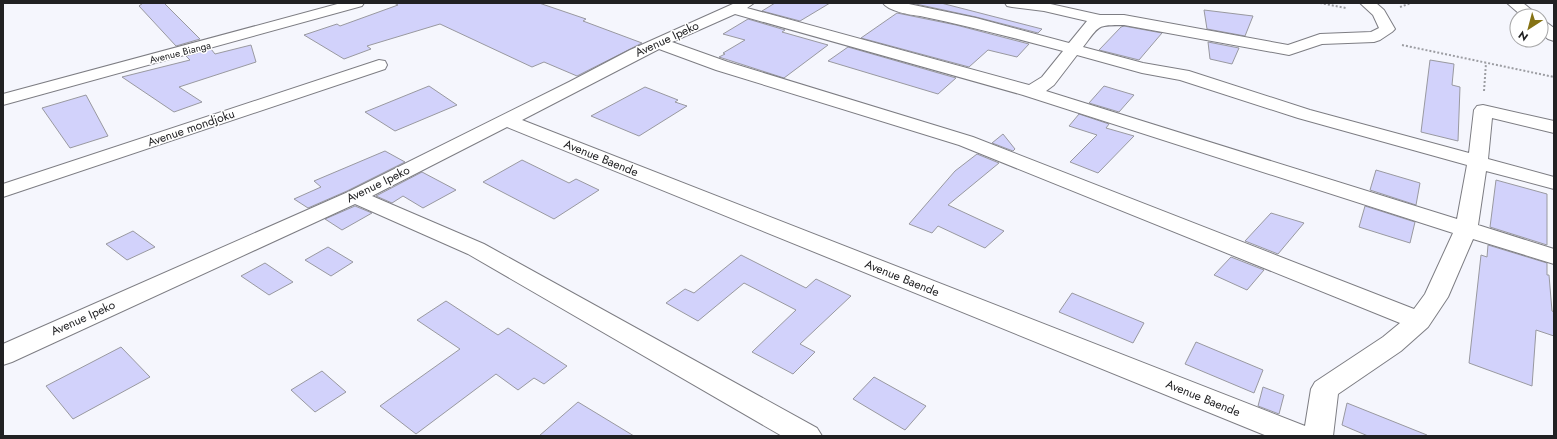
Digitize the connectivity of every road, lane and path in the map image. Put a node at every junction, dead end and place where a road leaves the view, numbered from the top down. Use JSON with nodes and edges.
{"nodes":[{"id":1,"x":357,"y":3,"type":"edge"},
{"id":2,"x":890,"y":3,"type":"edge"},
{"id":3,"x":1012,"y":3,"type":"edge"},
{"id":4,"x":1367,"y":3,"type":"edge"},
{"id":5,"x":740,"y":6,"type":"edge"},
{"id":6,"x":1100,"y":20,"type":"junction"},
{"id":7,"x":1366,"y":37,"type":"junction"},
{"id":8,"x":659,"y":43,"type":"junction"},
{"id":9,"x":1073,"y":49,"type":"junction"},
{"id":10,"x":1486,"y":62,"type":"junction"},
{"id":11,"x":379,"y":65,"type":"dead end"},
{"id":12,"x":1554,"y":77,"type":"edge"},
{"id":13,"x":1029,"y":91,"type":"junction"},
{"id":14,"x":3,"y":100,"type":"edge"},
{"id":15,"x":1483,"y":110,"type":"junction"},
{"id":16,"x":506,"y":120,"type":"junction"},
{"id":17,"x":1554,"y":127,"type":"edge"},
{"id":18,"x":1478,"y":161,"type":"junction"},
{"id":19,"x":1554,"y":183,"type":"edge"},
{"id":20,"x":3,"y":191,"type":"edge"},
{"id":21,"x":355,"y":196,"type":"junction"},
{"id":22,"x":1466,"y":229,"type":"junction"},
{"id":23,"x":1554,"y":257,"type":"edge"},
{"id":24,"x":1419,"y":321,"type":"junction"},
{"id":25,"x":3,"y":355,"type":"edge"},
{"id":26,"x":807,"y":436,"type":"edge"},
{"id":27,"x":1298,"y":436,"type":"edge"},
{"id":28,"x":1318,"y":436,"type":"edge"}],
"edges":[{"from":1,"to":14,"type":"street","name":"Avenue Bianga"},
{"from":2,"to":9,"type":"street"},
{"from":3,"to":6,"type":"street"},
{"from":4,"to":7,"type":"street"},
{"from":5,"to":8,"type":"street","name":"Avenue Ipeko"},
{"from":5,"to":13,"type":"street"},
{"from":6,"to":7,"type":"street"},
{"from":6,"to":9,"type":"street"},
{"from":7,"to":10,"type":"path"},
{"from":8,"to":16,"type":"street","name":"Avenue Ipeko"},
{"from":8,"to":24,"type":"street"},
{"from":9,"to":13,"type":"street"},
{"from":9,"to":18,"type":"street"},
{"from":10,"to":12,"type":"path"},
{"from":10,"to":15,"type":"path"},
{"from":11,"to":20,"type":"street","name":"Avenue mondjoku"},
{"from":13,"to":22,"type":"street"},
{"from":15,"to":17,"type":"street"},
{"from":15,"to":18,"type":"street"},
{"from":16,"to":21,"type":"street","name":"Avenue Ipeko"},
{"from":16,"to":27,"type":"street","name":"Avenue Baende"},
{"from":18,"to":19,"type":"street"},
{"from":18,"to":22,"type":"street"},
{"from":21,"to":25,"type":"street","name":"Avenue Ipeko"},
{"from":21,"to":26,"type":"street"},
{"from":22,"to":23,"type":"street"},
{"from":22,"to":24,"type":"street"},
{"from":24,"to":28,"type":"street"}]}
